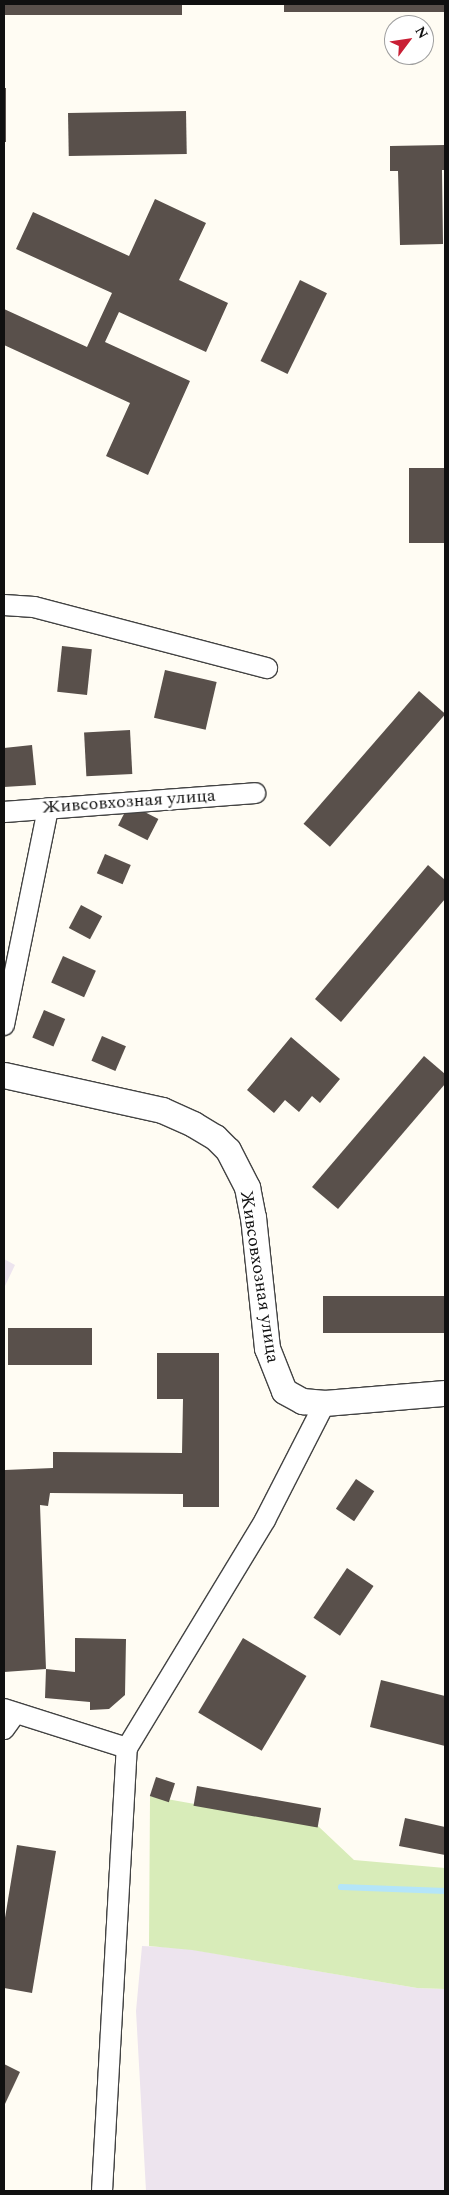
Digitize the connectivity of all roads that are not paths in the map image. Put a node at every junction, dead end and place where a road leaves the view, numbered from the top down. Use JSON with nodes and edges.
{"nodes":[{"id":1,"x":4,"y":605,"type":"edge"},
{"id":2,"x":267,"y":668,"type":"dead end"},
{"id":3,"x":255,"y":793,"type":"dead end"},
{"id":4,"x":48,"y":808,"type":"junction"},
{"id":5,"x":4,"y":812,"type":"edge"},
{"id":6,"x":4,"y":1025,"type":"edge"},
{"id":7,"x":4,"y":1075,"type":"edge"},
{"id":8,"x":445,"y":1393,"type":"edge"},
{"id":9,"x":325,"y":1403,"type":"junction"},
{"id":10,"x":8,"y":1717,"type":"edge"},
{"id":11,"x":128,"y":1748,"type":"junction"},
{"id":12,"x":102,"y":2191,"type":"edge"}],
"edges":[{"from":1,"to":2,"type":"street"},
{"from":3,"to":4,"type":"street","name":"Живсовхозная улица"},
{"from":4,"to":5,"type":"street","name":"Живсовхозная улица"},
{"from":4,"to":6,"type":"street"},
{"from":7,"to":9,"type":"street","name":"Живсовхозная улица"},
{"from":8,"to":9,"type":"street","name":"Живсовхозная улица"},
{"from":9,"to":11,"type":"street"},
{"from":10,"to":11,"type":"street"},
{"from":11,"to":12,"type":"street"}]}
